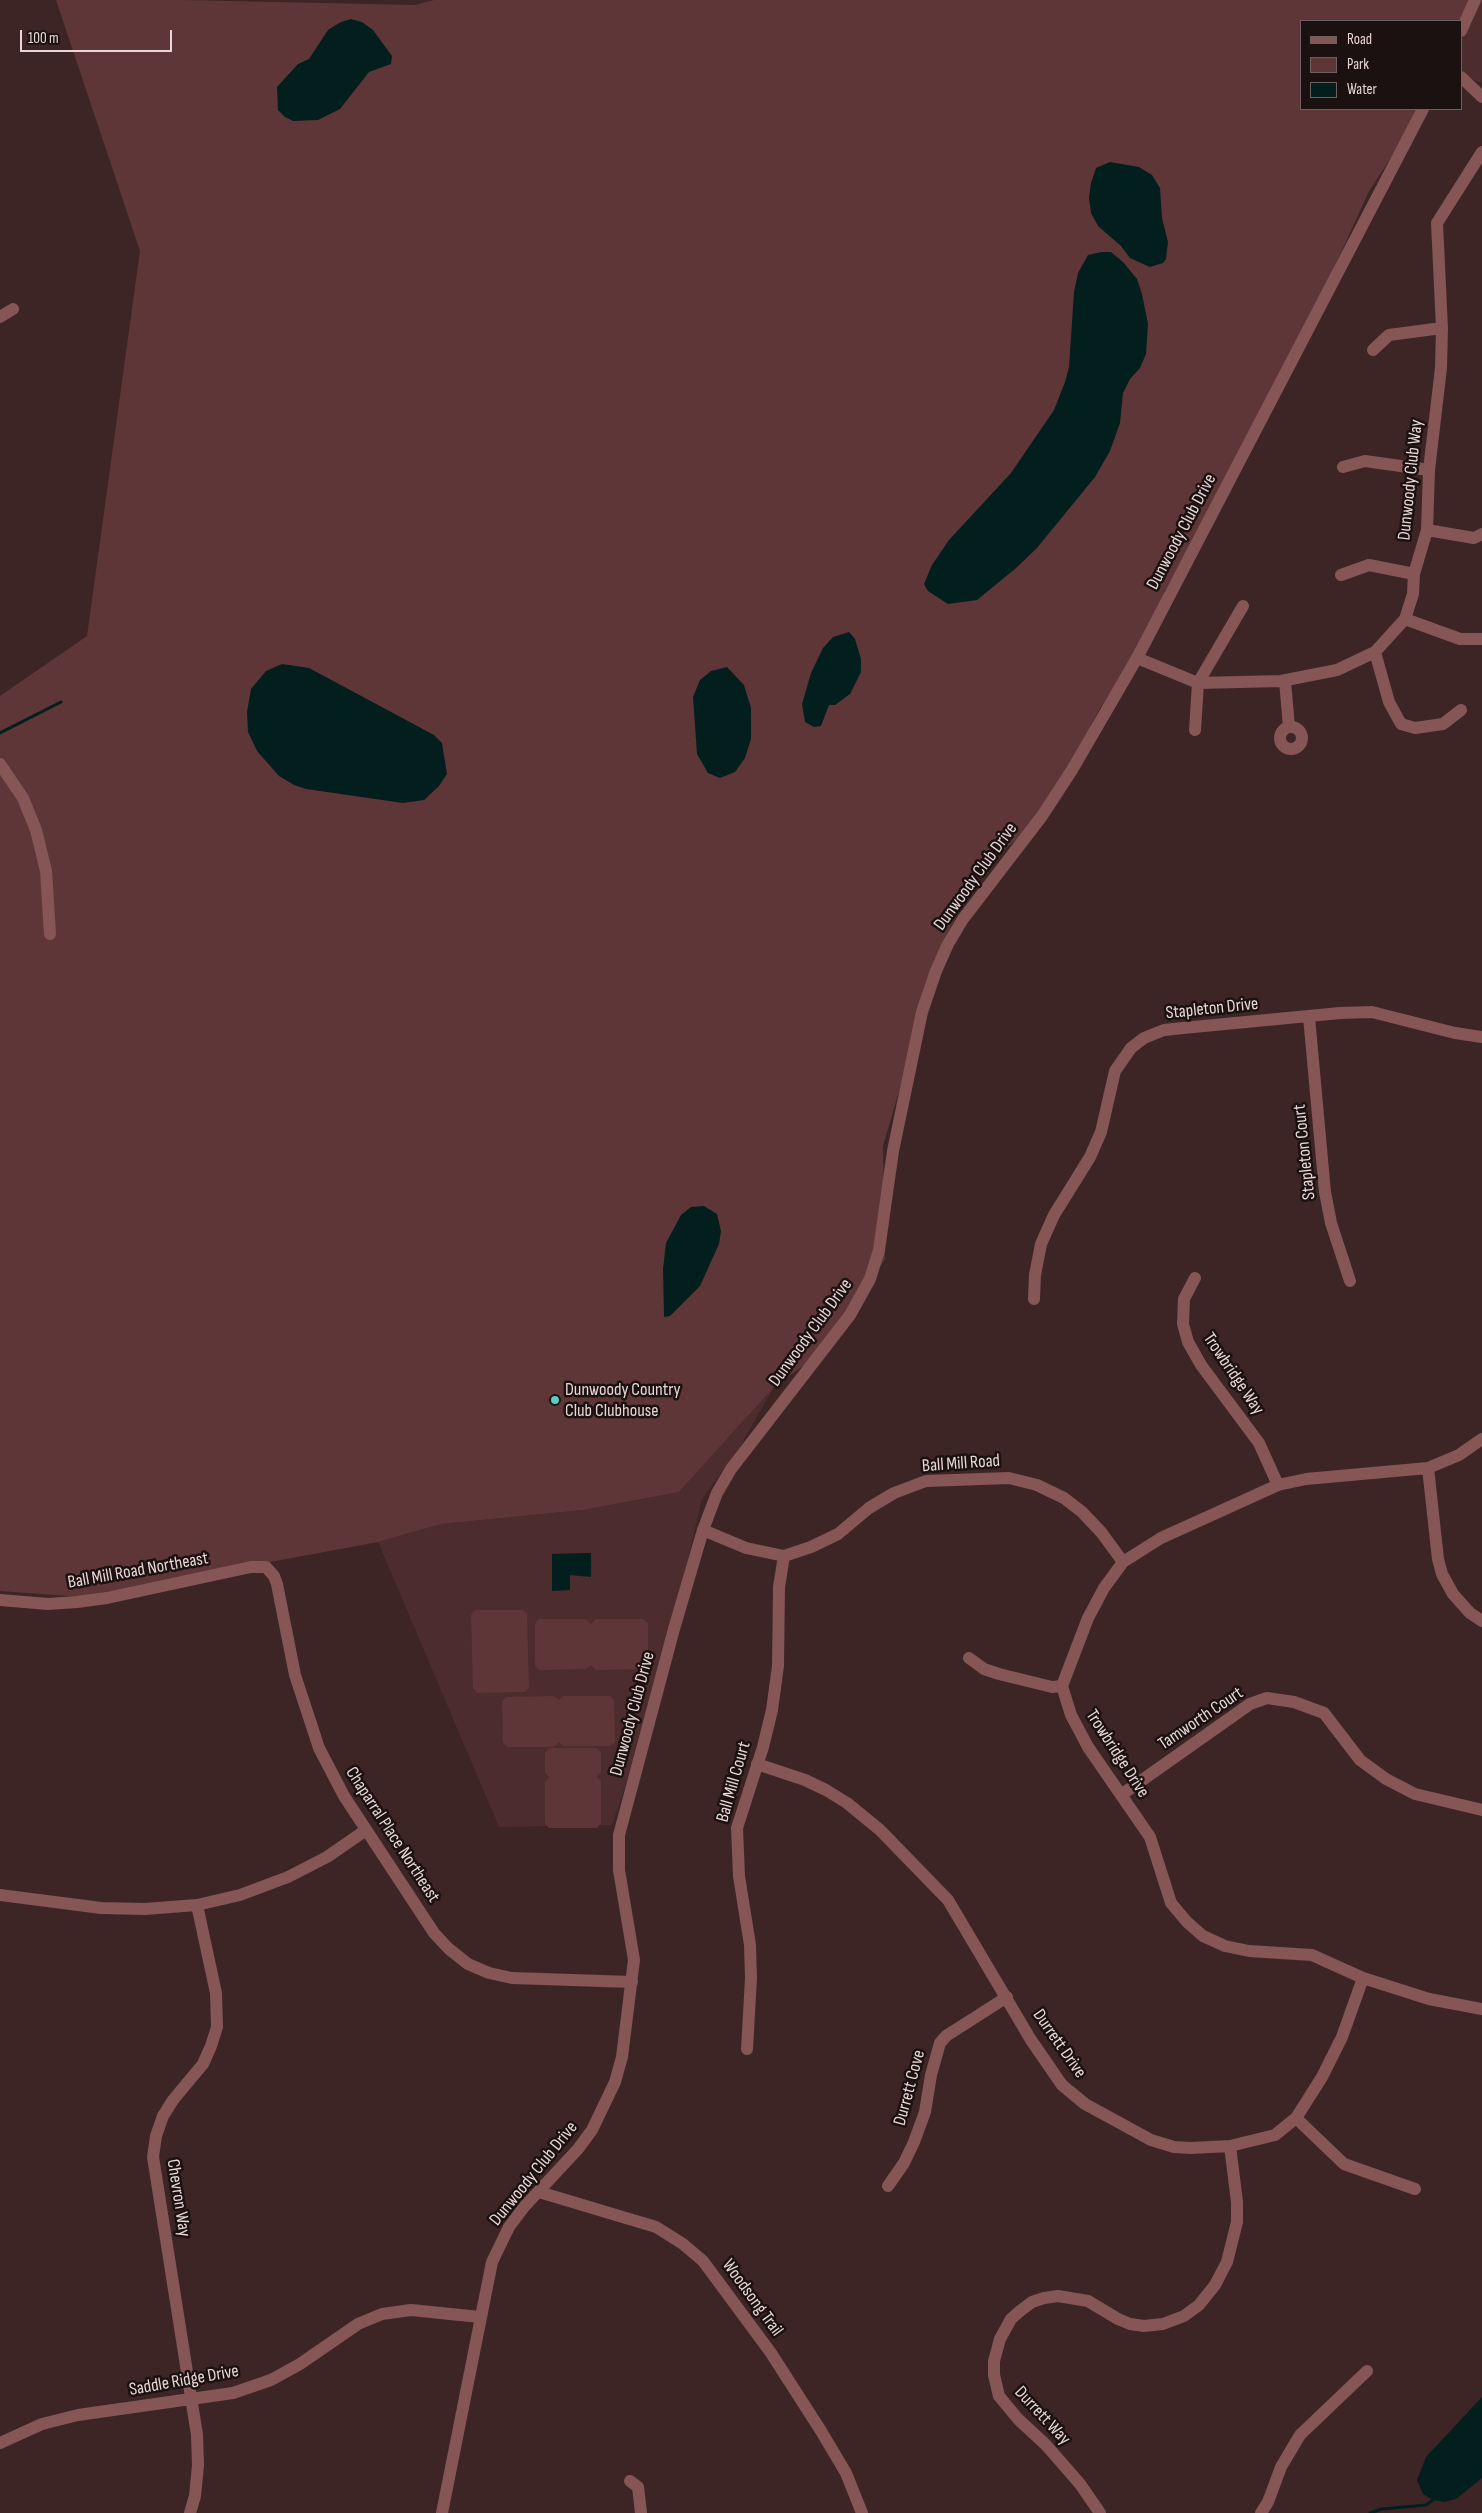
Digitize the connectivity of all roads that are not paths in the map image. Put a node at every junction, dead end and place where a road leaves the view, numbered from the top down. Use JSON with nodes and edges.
{"nodes":[{"id":1,"x":1475,"y":0,"type":"edge"},
{"id":2,"x":1462,"y":29,"type":"edge"},
{"id":3,"x":1462,"y":79,"type":"edge"},
{"id":4,"x":1482,"y":97,"type":"edge"},
{"id":5,"x":1422,"y":110,"type":"edge"},
{"id":6,"x":1482,"y":152,"type":"edge"},
{"id":7,"x":1477,"y":168,"type":"edge"},
{"id":8,"x":13,"y":309,"type":"dead end"},
{"id":9,"x":0,"y":317,"type":"edge"},
{"id":10,"x":1442,"y":328,"type":"junction"},
{"id":11,"x":1374,"y":350,"type":"dead end"},
{"id":12,"x":1343,"y":467,"type":"dead end"},
{"id":13,"x":1428,"y":470,"type":"junction"},
{"id":14,"x":1427,"y":530,"type":"junction"},
{"id":15,"x":1482,"y":534,"type":"edge"},
{"id":16,"x":1414,"y":574,"type":"junction"},
{"id":17,"x":1341,"y":576,"type":"dead end"},
{"id":18,"x":1243,"y":606,"type":"dead end"},
{"id":19,"x":1405,"y":619,"type":"junction"},
{"id":20,"x":1481,"y":639,"type":"edge"},
{"id":21,"x":1375,"y":652,"type":"junction"},
{"id":22,"x":1137,"y":658,"type":"junction"},
{"id":23,"x":1285,"y":681,"type":"junction"},
{"id":24,"x":1198,"y":683,"type":"junction"},
{"id":25,"x":1460,"y":710,"type":"dead end"},
{"id":26,"x":1289,"y":727,"type":"dead end"},
{"id":27,"x":1194,"y":730,"type":"dead end"},
{"id":28,"x":0,"y":764,"type":"edge"},
{"id":29,"x":50,"y":934,"type":"dead end"},
{"id":30,"x":1309,"y":1017,"type":"junction"},
{"id":31,"x":1482,"y":1037,"type":"edge"},
{"id":32,"x":1195,"y":1278,"type":"dead end"},
{"id":33,"x":1350,"y":1281,"type":"dead end"},
{"id":34,"x":1034,"y":1299,"type":"dead end"},
{"id":35,"x":1482,"y":1439,"type":"edge"},
{"id":36,"x":1428,"y":1468,"type":"junction"},
{"id":37,"x":1278,"y":1485,"type":"junction"},
{"id":38,"x":703,"y":1530,"type":"junction"},
{"id":39,"x":784,"y":1556,"type":"junction"},
{"id":40,"x":1122,"y":1562,"type":"junction"},
{"id":41,"x":252,"y":1567,"type":"joint"},
{"id":42,"x":0,"y":1600,"type":"edge"},
{"id":43,"x":1482,"y":1621,"type":"edge"},
{"id":44,"x":969,"y":1658,"type":"dead end"},
{"id":45,"x":1062,"y":1686,"type":"junction"},
{"id":46,"x":757,"y":1764,"type":"junction"},
{"id":47,"x":1121,"y":1795,"type":"junction"},
{"id":48,"x":1482,"y":1810,"type":"edge"},
{"id":49,"x":366,"y":1830,"type":"junction"},
{"id":50,"x":0,"y":1895,"type":"edge"},
{"id":51,"x":197,"y":1904,"type":"junction"},
{"id":52,"x":1364,"y":1978,"type":"junction"},
{"id":53,"x":632,"y":1982,"type":"junction"},
{"id":54,"x":1007,"y":1997,"type":"junction"},
{"id":55,"x":1482,"y":2008,"type":"edge"},
{"id":56,"x":748,"y":2049,"type":"dead end"},
{"id":57,"x":1296,"y":2118,"type":"junction"},
{"id":58,"x":1230,"y":2146,"type":"junction"},
{"id":59,"x":888,"y":2186,"type":"dead end"},
{"id":60,"x":1415,"y":2189,"type":"dead end"},
{"id":61,"x":539,"y":2192,"type":"junction"},
{"id":62,"x":480,"y":2317,"type":"junction"},
{"id":63,"x":1367,"y":2371,"type":"dead end"},
{"id":64,"x":192,"y":2399,"type":"junction"},
{"id":65,"x":0,"y":2443,"type":"edge"},
{"id":66,"x":630,"y":2481,"type":"dead end"},
{"id":67,"x":190,"y":2513,"type":"edge"},
{"id":68,"x":442,"y":2513,"type":"edge"},
{"id":69,"x":641,"y":2513,"type":"edge"},
{"id":70,"x":862,"y":2513,"type":"edge"},
{"id":71,"x":1100,"y":2513,"type":"edge"},
{"id":72,"x":1261,"y":2513,"type":"edge"}],
"edges":[{"from":1,"to":2,"type":"street"},
{"from":3,"to":4,"type":"street"},
{"from":5,"to":22,"type":"street","name":"Dunwoody Club Drive"},
{"from":6,"to":7,"type":"street","name":"Dunwoody Club Way"},
{"from":7,"to":10,"type":"street","name":"Dunwoody Club Way"},
{"from":8,"to":9,"type":"street"},
{"from":10,"to":11,"type":"street"},
{"from":10,"to":13,"type":"street","name":"Dunwoody Club Way"},
{"from":12,"to":13,"type":"street"},
{"from":13,"to":14,"type":"street","name":"Dunwoody Club Way"},
{"from":14,"to":15,"type":"street"},
{"from":14,"to":16,"type":"street","name":"Dunwoody Club Way"},
{"from":16,"to":17,"type":"street"},
{"from":16,"to":19,"type":"street","name":"Dunwoody Club Way"},
{"from":18,"to":24,"type":"street"},
{"from":19,"to":20,"type":"street"},
{"from":19,"to":21,"type":"street","name":"Dunwoody Club Way"},
{"from":21,"to":23,"type":"street","name":"Dunwoody Club Way"},
{"from":21,"to":25,"type":"street"},
{"from":22,"to":24,"type":"street","name":"Dunwoody Club Way"},
{"from":22,"to":38,"type":"street","name":"Dunwoody Club Drive"},
{"from":23,"to":24,"type":"street","name":"Dunwoody Club Way"},
{"from":23,"to":26,"type":"street"},
{"from":24,"to":27,"type":"street"},
{"from":28,"to":29,"type":"street"},
{"from":30,"to":31,"type":"street","name":"Stapleton Drive"},
{"from":30,"to":33,"type":"street","name":"Stapleton Court"},
{"from":30,"to":34,"type":"street","name":"Stapleton Drive"},
{"from":32,"to":37,"type":"street","name":"Trowbridge Way"},
{"from":35,"to":36,"type":"street"},
{"from":36,"to":37,"type":"street"},
{"from":36,"to":43,"type":"street"},
{"from":37,"to":40,"type":"street"},
{"from":38,"to":39,"type":"street"},
{"from":38,"to":53,"type":"street","name":"Dunwoody Club Drive"},
{"from":39,"to":40,"type":"street","name":"Ball Mill Road"},
{"from":39,"to":46,"type":"street","name":"Ball Mill Court"},
{"from":40,"to":45,"type":"street"},
{"from":41,"to":42,"type":"street","name":"Ball Mill Road Northeast"},
{"from":41,"to":49,"type":"street","name":"Chaparral Place Northeast"},
{"from":44,"to":45,"type":"street"},
{"from":45,"to":47,"type":"street","name":"Trowbridge Drive"},
{"from":46,"to":54,"type":"street","name":"Durrett Drive"},
{"from":46,"to":56,"type":"street","name":"Ball Mill Court"},
{"from":47,"to":48,"type":"street","name":"Tamworth Court"},
{"from":47,"to":52,"type":"street","name":"Trowbridge Drive"},
{"from":49,"to":51,"type":"street"},
{"from":49,"to":53,"type":"street","name":"Chaparral Place Northeast"},
{"from":50,"to":51,"type":"street"},
{"from":51,"to":64,"type":"street","name":"Chevron Way"},
{"from":52,"to":55,"type":"street","name":"Trowbridge Drive"},
{"from":52,"to":57,"type":"street","name":"Durrett Drive"},
{"from":53,"to":61,"type":"street","name":"Dunwoody Club Drive"},
{"from":54,"to":58,"type":"street","name":"Durrett Drive"},
{"from":54,"to":59,"type":"street","name":"Durrett Cove"},
{"from":57,"to":58,"type":"street","name":"Durrett Drive"},
{"from":57,"to":60,"type":"street"},
{"from":58,"to":71,"type":"street","name":"Durrett Way"},
{"from":61,"to":62,"type":"street","name":"Dunwoody Club Drive"},
{"from":61,"to":70,"type":"street","name":"Woodsong Trail"},
{"from":62,"to":64,"type":"street","name":"Saddle Ridge Drive"},
{"from":62,"to":68,"type":"street","name":"Dunwoody Club Drive"},
{"from":63,"to":72,"type":"street"},
{"from":64,"to":65,"type":"street","name":"Saddle Ridge Drive"},
{"from":64,"to":67,"type":"street","name":"Chevron Way"},
{"from":66,"to":69,"type":"street"}]}
